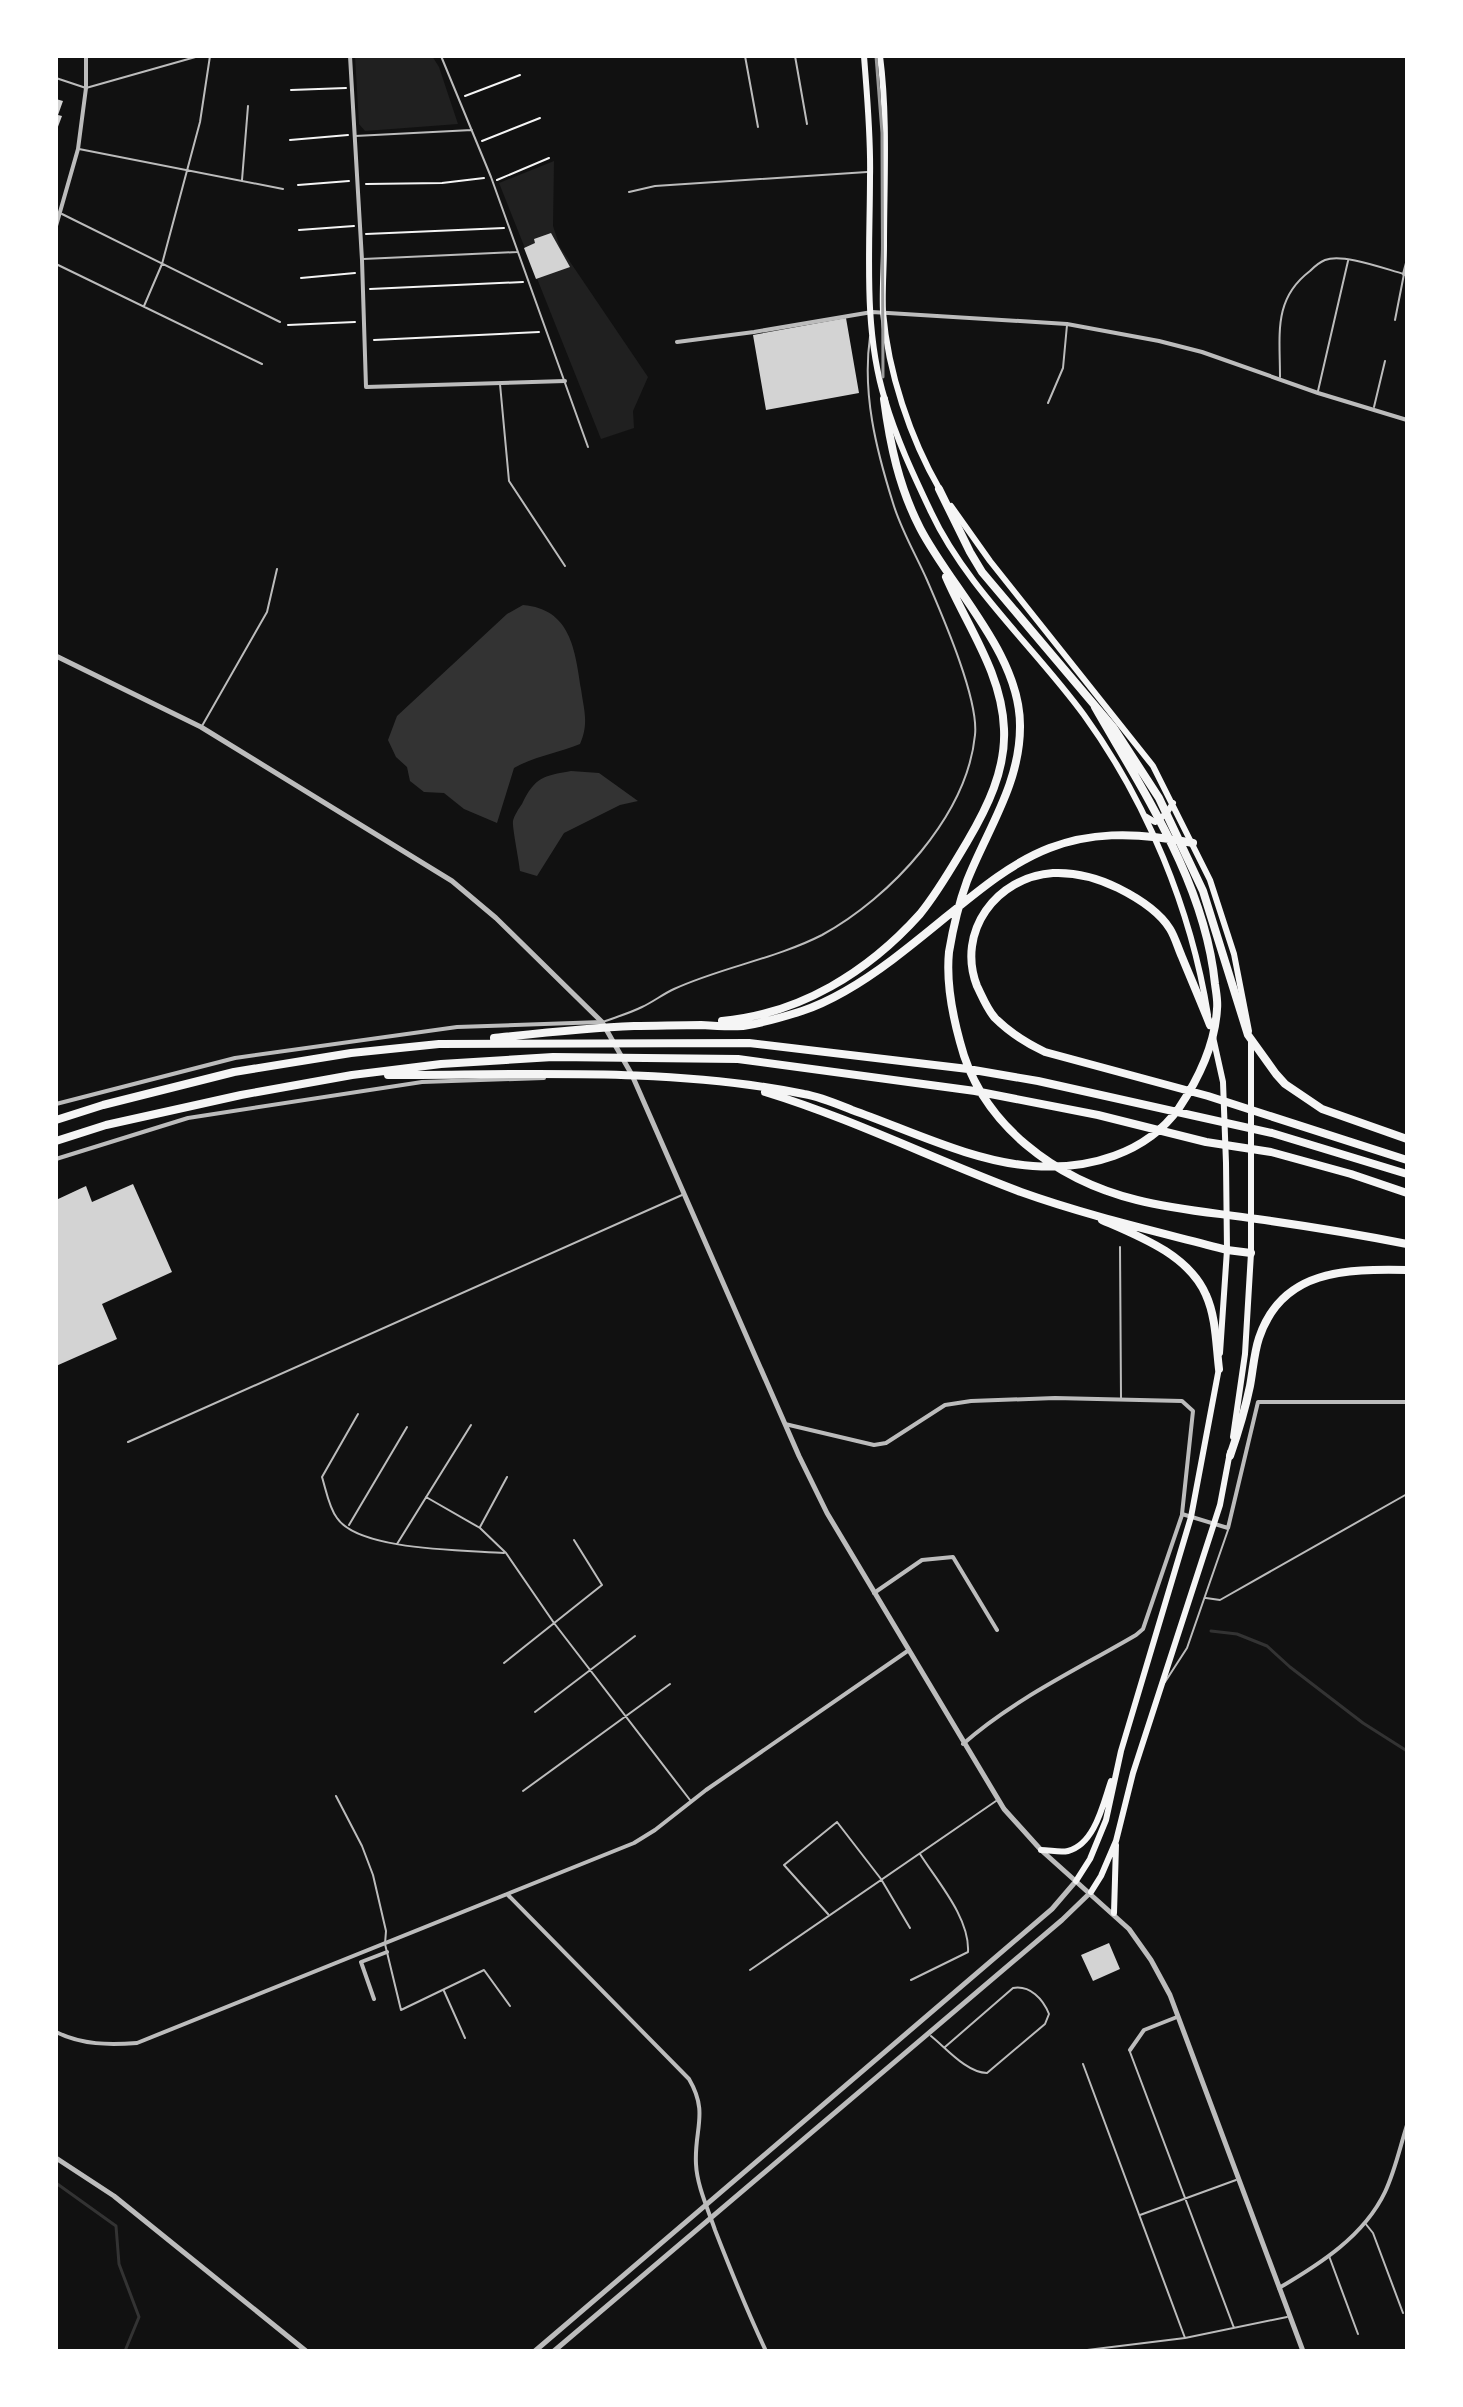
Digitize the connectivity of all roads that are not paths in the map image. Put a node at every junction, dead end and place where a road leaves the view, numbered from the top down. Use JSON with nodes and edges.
{"nodes":[{"id":1,"x":86,"y":56,"type":"edge"},
{"id":2,"x":199,"y":56,"type":"edge"},
{"id":3,"x":210,"y":56,"type":"edge"},
{"id":4,"x":350,"y":56,"type":"edge"},
{"id":5,"x":441,"y":56,"type":"edge"},
{"id":6,"x":745,"y":56,"type":"edge"},
{"id":7,"x":795,"y":56,"type":"edge"},
{"id":8,"x":864,"y":56,"type":"edge"},
{"id":9,"x":880,"y":56,"type":"edge"},
{"id":10,"x":56,"y":78,"type":"edge"},
{"id":11,"x":86,"y":88,"type":"junction"},
{"id":12,"x":248,"y":106,"type":"dead end"},
{"id":13,"x":807,"y":124,"type":"dead end"},
{"id":14,"x":758,"y":127,"type":"dead end"},
{"id":15,"x":473,"y":130,"type":"junction"},
{"id":16,"x":354,"y":136,"type":"junction"},
{"id":17,"x":78,"y":149,"type":"junction"},
{"id":18,"x":186,"y":171,"type":"junction"},
{"id":19,"x":871,"y":172,"type":"junction"},
{"id":20,"x":242,"y":181,"type":"junction"},
{"id":21,"x":283,"y":189,"type":"dead end"},
{"id":22,"x":629,"y":192,"type":"dead end"},
{"id":23,"x":59,"y":212,"type":"junction"},
{"id":24,"x":56,"y":226,"type":"edge"},
{"id":25,"x":518,"y":252,"type":"junction"},
{"id":26,"x":362,"y":260,"type":"junction"},
{"id":27,"x":1349,"y":260,"type":"junction"},
{"id":28,"x":1407,"y":263,"type":"edge"},
{"id":29,"x":56,"y":264,"type":"edge"},
{"id":30,"x":162,"y":264,"type":"junction"},
{"id":31,"x":1404,"y":274,"type":"junction"},
{"id":32,"x":144,"y":306,"type":"junction"},
{"id":33,"x":883,"y":312,"type":"junction"},
{"id":34,"x":872,"y":316,"type":"junction"},
{"id":35,"x":1395,"y":320,"type":"dead end"},
{"id":36,"x":280,"y":322,"type":"dead end"},
{"id":37,"x":1067,"y":324,"type":"junction"},
{"id":38,"x":677,"y":342,"type":"dead end"},
{"id":39,"x":1385,"y":361,"type":"dead end"},
{"id":40,"x":262,"y":364,"type":"dead end"},
{"id":41,"x":1280,"y":378,"type":"junction"},
{"id":42,"x":565,"y":381,"type":"junction"},
{"id":43,"x":500,"y":382,"type":"junction"},
{"id":44,"x":1318,"y":393,"type":"junction"},
{"id":45,"x":884,"y":399,"type":"junction"},
{"id":46,"x":1048,"y":403,"type":"dead end"},
{"id":47,"x":1374,"y":410,"type":"junction"},
{"id":48,"x":1407,"y":420,"type":"edge"},
{"id":49,"x":588,"y":447,"type":"dead end"},
{"id":50,"x":939,"y":489,"type":"junction"},
{"id":51,"x":936,"y":556,"type":"junction"},
{"id":52,"x":565,"y":566,"type":"dead end"},
{"id":53,"x":277,"y":569,"type":"dead end"},
{"id":54,"x":56,"y":656,"type":"edge"},
{"id":55,"x":1095,"y":707,"type":"junction"},
{"id":56,"x":201,"y":727,"type":"junction"},
{"id":57,"x":1173,"y":803,"type":"junction"},
{"id":58,"x":1140,"y":810,"type":"junction"},
{"id":59,"x":1153,"y":835,"type":"junction"},
{"id":60,"x":1193,"y":843,"type":"junction"},
{"id":61,"x":602,"y":1022,"type":"junction"},
{"id":62,"x":677,"y":1025,"type":"junction"},
{"id":63,"x":1210,"y":1025,"type":"junction"},
{"id":64,"x":439,"y":1044,"type":"junction"},
{"id":65,"x":352,"y":1075,"type":"junction"},
{"id":66,"x":632,"y":1075,"type":"junction"},
{"id":67,"x":737,"y":1084,"type":"junction"},
{"id":68,"x":56,"y":1104,"type":"edge"},
{"id":69,"x":56,"y":1120,"type":"edge"},
{"id":70,"x":1405,"y":1138,"type":"edge"},
{"id":71,"x":56,"y":1141,"type":"edge"},
{"id":72,"x":56,"y":1159,"type":"edge"},
{"id":73,"x":1407,"y":1160,"type":"edge"},
{"id":74,"x":1407,"y":1174,"type":"edge"},
{"id":75,"x":1407,"y":1193,"type":"edge"},
{"id":76,"x":685,"y":1194,"type":"junction"},
{"id":77,"x":1075,"y":1208,"type":"junction"},
{"id":78,"x":1407,"y":1244,"type":"edge"},
{"id":79,"x":1120,"y":1247,"type":"dead end"},
{"id":80,"x":1227,"y":1250,"type":"junction"},
{"id":81,"x":1251,"y":1253,"type":"junction"},
{"id":82,"x":1407,"y":1270,"type":"edge"},
{"id":83,"x":1219,"y":1369,"type":"junction"},
{"id":84,"x":1121,"y":1399,"type":"junction"},
{"id":85,"x":1407,"y":1402,"type":"edge"},
{"id":86,"x":358,"y":1414,"type":"dead end"},
{"id":87,"x":785,"y":1424,"type":"junction"},
{"id":88,"x":471,"y":1425,"type":"dead end"},
{"id":89,"x":407,"y":1427,"type":"dead end"},
{"id":90,"x":128,"y":1442,"type":"dead end"},
{"id":91,"x":1230,"y":1456,"type":"junction"},
{"id":92,"x":507,"y":1477,"type":"dead end"},
{"id":93,"x":1407,"y":1494,"type":"edge"},
{"id":94,"x":426,"y":1497,"type":"junction"},
{"id":95,"x":1182,"y":1514,"type":"junction"},
{"id":96,"x":1191,"y":1517,"type":"junction"},
{"id":97,"x":1213,"y":1525,"type":"junction"},
{"id":98,"x":348,"y":1526,"type":"junction"},
{"id":99,"x":480,"y":1528,"type":"junction"},
{"id":100,"x":1228,"y":1528,"type":"junction"},
{"id":101,"x":574,"y":1540,"type":"dead end"},
{"id":102,"x":396,"y":1545,"type":"junction"},
{"id":103,"x":506,"y":1553,"type":"junction"},
{"id":104,"x":874,"y":1593,"type":"junction"},
{"id":105,"x":1206,"y":1598,"type":"junction"},
{"id":106,"x":554,"y":1623,"type":"junction"},
{"id":107,"x":997,"y":1630,"type":"dead end"},
{"id":108,"x":635,"y":1636,"type":"dead end"},
{"id":109,"x":909,"y":1650,"type":"junction"},
{"id":110,"x":504,"y":1663,"type":"dead end"},
{"id":111,"x":590,"y":1670,"type":"junction"},
{"id":112,"x":670,"y":1684,"type":"dead end"},
{"id":113,"x":1160,"y":1690,"type":"junction"},
{"id":114,"x":535,"y":1712,"type":"dead end"},
{"id":115,"x":625,"y":1716,"type":"junction"},
{"id":116,"x":963,"y":1744,"type":"junction"},
{"id":117,"x":1121,"y":1751,"type":"junction"},
{"id":118,"x":523,"y":1791,"type":"dead end"},
{"id":119,"x":336,"y":1796,"type":"dead end"},
{"id":120,"x":998,"y":1800,"type":"junction"},
{"id":121,"x":691,"y":1801,"type":"junction"},
{"id":122,"x":1116,"y":1841,"type":"junction"},
{"id":123,"x":1041,"y":1850,"type":"junction"},
{"id":124,"x":919,"y":1853,"type":"junction"},
{"id":125,"x":881,"y":1879,"type":"junction"},
{"id":126,"x":1076,"y":1881,"type":"junction"},
{"id":127,"x":1091,"y":1892,"type":"junction"},
{"id":128,"x":507,"y":1894,"type":"junction"},
{"id":129,"x":1114,"y":1913,"type":"junction"},
{"id":130,"x":828,"y":1915,"type":"junction"},
{"id":131,"x":910,"y":1928,"type":"dead end"},
{"id":132,"x":385,"y":1944,"type":"junction"},
{"id":133,"x":387,"y":1952,"type":"junction"},
{"id":134,"x":750,"y":1970,"type":"dead end"},
{"id":135,"x":911,"y":1980,"type":"dead end"},
{"id":136,"x":443,"y":1989,"type":"junction"},
{"id":137,"x":374,"y":1999,"type":"dead end"},
{"id":138,"x":510,"y":2006,"type":"dead end"},
{"id":139,"x":1177,"y":2017,"type":"junction"},
{"id":140,"x":56,"y":2032,"type":"edge"},
{"id":141,"x":929,"y":2034,"type":"junction"},
{"id":142,"x":465,"y":2038,"type":"dead end"},
{"id":143,"x":945,"y":2047,"type":"junction"},
{"id":144,"x":1130,"y":2050,"type":"joint"},
{"id":145,"x":1083,"y":2064,"type":"dead end"},
{"id":146,"x":1407,"y":2125,"type":"edge"},
{"id":147,"x":56,"y":2158,"type":"edge"},
{"id":148,"x":1238,"y":2179,"type":"junction"},
{"id":149,"x":1185,"y":2198,"type":"junction"},
{"id":150,"x":708,"y":2213,"type":"junction"},
{"id":151,"x":1139,"y":2215,"type":"junction"},
{"id":152,"x":1365,"y":2223,"type":"junction"},
{"id":153,"x":1329,"y":2255,"type":"junction"},
{"id":154,"x":1279,"y":2288,"type":"junction"},
{"id":155,"x":1403,"y":2313,"type":"dead end"},
{"id":156,"x":1289,"y":2316,"type":"junction"},
{"id":157,"x":1234,"y":2328,"type":"junction"},
{"id":158,"x":1358,"y":2334,"type":"dead end"},
{"id":159,"x":1185,"y":2338,"type":"junction"},
{"id":160,"x":1144,"y":2343,"type":"junction"},
{"id":161,"x":306,"y":2351,"type":"edge"},
{"id":162,"x":535,"y":2351,"type":"edge"},
{"id":163,"x":554,"y":2351,"type":"edge"},
{"id":164,"x":766,"y":2351,"type":"edge"},
{"id":165,"x":1079,"y":2351,"type":"edge"},
{"id":166,"x":1141,"y":2351,"type":"edge"},
{"id":167,"x":1303,"y":2351,"type":"edge"}],
"edges":[{"from":1,"to":11,"type":"street"},
{"from":2,"to":11,"type":"lane"},
{"from":3,"to":18,"type":"lane"},
{"from":4,"to":16,"type":"street"},
{"from":5,"to":15,"type":"lane"},
{"from":6,"to":14,"type":"lane"},
{"from":7,"to":13,"type":"lane"},
{"from":8,"to":19,"type":"main road"},
{"from":9,"to":33,"type":"main road"},
{"from":10,"to":11,"type":"lane"},
{"from":11,"to":17,"type":"street"},
{"from":12,"to":20,"type":"lane"},
{"from":15,"to":16,"type":"lane"},
{"from":15,"to":25,"type":"lane"},
{"from":16,"to":26,"type":"street"},
{"from":17,"to":18,"type":"lane"},
{"from":17,"to":23,"type":"street"},
{"from":18,"to":20,"type":"lane"},
{"from":18,"to":30,"type":"lane"},
{"from":19,"to":22,"type":"lane"},
{"from":19,"to":34,"type":"main road"},
{"from":20,"to":21,"type":"lane"},
{"from":23,"to":24,"type":"street"},
{"from":23,"to":30,"type":"lane"},
{"from":25,"to":26,"type":"lane"},
{"from":25,"to":42,"type":"lane"},
{"from":26,"to":43,"type":"street"},
{"from":27,"to":31,"type":"lane"},
{"from":27,"to":41,"type":"lane"},
{"from":27,"to":44,"type":"lane"},
{"from":28,"to":31,"type":"street"},
{"from":29,"to":32,"type":"lane"},
{"from":30,"to":32,"type":"lane"},
{"from":30,"to":36,"type":"lane"},
{"from":31,"to":35,"type":"lane"},
{"from":32,"to":40,"type":"lane"},
{"from":33,"to":34,"type":"street"},
{"from":33,"to":37,"type":"street"},
{"from":33,"to":50,"type":"main road"},
{"from":34,"to":38,"type":"street"},
{"from":34,"to":45,"type":"main road"},
{"from":34,"to":61,"type":"lane"},
{"from":37,"to":41,"type":"street"},
{"from":37,"to":46,"type":"lane"},
{"from":39,"to":47,"type":"lane"},
{"from":41,"to":44,"type":"street"},
{"from":42,"to":43,"type":"street"},
{"from":42,"to":49,"type":"lane"},
{"from":43,"to":52,"type":"lane"},
{"from":44,"to":47,"type":"street"},
{"from":45,"to":51,"type":"highway"},
{"from":45,"to":58,"type":"main road"},
{"from":47,"to":48,"type":"street"},
{"from":50,"to":55,"type":"highway"},
{"from":50,"to":57,"type":"main road"},
{"from":51,"to":62,"type":"highway"},
{"from":51,"to":78,"type":"highway"},
{"from":53,"to":56,"type":"lane"},
{"from":54,"to":56,"type":"street"},
{"from":55,"to":67,"type":"highway"},
{"from":55,"to":70,"type":"highway"},
{"from":56,"to":61,"type":"street"},
{"from":57,"to":58,"type":"main road"},
{"from":57,"to":60,"type":"main road"},
{"from":58,"to":59,"type":"main road"},
{"from":59,"to":60,"type":"highway"},
{"from":59,"to":62,"type":"highway"},
{"from":59,"to":63,"type":"main road"},
{"from":60,"to":81,"type":"main road"},
{"from":61,"to":66,"type":"street"},
{"from":61,"to":68,"type":"street"},
{"from":62,"to":64,"type":"highway"},
{"from":63,"to":73,"type":"highway"},
{"from":63,"to":80,"type":"main road"},
{"from":64,"to":69,"type":"highway"},
{"from":64,"to":74,"type":"highway"},
{"from":65,"to":67,"type":"highway"},
{"from":65,"to":71,"type":"highway"},
{"from":65,"to":75,"type":"highway"},
{"from":66,"to":72,"type":"street"},
{"from":66,"to":76,"type":"street"},
{"from":67,"to":77,"type":"highway"},
{"from":76,"to":87,"type":"street"},
{"from":76,"to":90,"type":"lane"},
{"from":77,"to":80,"type":"highway"},
{"from":77,"to":83,"type":"highway"},
{"from":79,"to":84,"type":"lane"},
{"from":80,"to":81,"type":"highway"},
{"from":80,"to":83,"type":"main road"},
{"from":81,"to":91,"type":"main road"},
{"from":82,"to":91,"type":"highway"},
{"from":83,"to":96,"type":"main road"},
{"from":84,"to":87,"type":"street"},
{"from":84,"to":95,"type":"street"},
{"from":85,"to":100,"type":"street"},
{"from":86,"to":98,"type":"lane"},
{"from":87,"to":104,"type":"street"},
{"from":88,"to":94,"type":"lane"},
{"from":89,"to":98,"type":"lane"},
{"from":91,"to":97,"type":"main road"},
{"from":92,"to":99,"type":"lane"},
{"from":93,"to":105,"type":"lane"},
{"from":94,"to":99,"type":"lane"},
{"from":94,"to":102,"type":"lane"},
{"from":95,"to":96,"type":"street"},
{"from":95,"to":116,"type":"street"},
{"from":96,"to":97,"type":"street"},
{"from":96,"to":117,"type":"main road"},
{"from":97,"to":100,"type":"street"},
{"from":97,"to":113,"type":"main road"},
{"from":98,"to":102,"type":"lane"},
{"from":99,"to":103,"type":"lane"},
{"from":100,"to":105,"type":"lane"},
{"from":101,"to":106,"type":"lane"},
{"from":102,"to":103,"type":"lane"},
{"from":103,"to":106,"type":"lane"},
{"from":104,"to":107,"type":"street"},
{"from":104,"to":109,"type":"street"},
{"from":105,"to":113,"type":"lane"},
{"from":106,"to":110,"type":"lane"},
{"from":106,"to":111,"type":"lane"},
{"from":108,"to":111,"type":"lane"},
{"from":109,"to":116,"type":"street"},
{"from":109,"to":121,"type":"street"},
{"from":111,"to":114,"type":"lane"},
{"from":111,"to":115,"type":"lane"},
{"from":112,"to":115,"type":"lane"},
{"from":113,"to":122,"type":"main road"},
{"from":115,"to":118,"type":"lane"},
{"from":115,"to":121,"type":"lane"},
{"from":116,"to":120,"type":"street"},
{"from":117,"to":123,"type":"main road"},
{"from":117,"to":126,"type":"main road"},
{"from":119,"to":132,"type":"lane"},
{"from":120,"to":123,"type":"street"},
{"from":120,"to":124,"type":"lane"},
{"from":121,"to":128,"type":"street"},
{"from":122,"to":127,"type":"main road"},
{"from":122,"to":129,"type":"main road"},
{"from":123,"to":126,"type":"street"},
{"from":124,"to":125,"type":"lane"},
{"from":124,"to":135,"type":"lane"},
{"from":125,"to":130,"type":"lane"},
{"from":125,"to":130,"type":"lane"},
{"from":125,"to":131,"type":"lane"},
{"from":126,"to":127,"type":"street"},
{"from":126,"to":150,"type":"street"},
{"from":127,"to":129,"type":"street"},
{"from":127,"to":141,"type":"street"},
{"from":128,"to":132,"type":"street"},
{"from":128,"to":150,"type":"street"},
{"from":129,"to":139,"type":"street"},
{"from":130,"to":134,"type":"lane"},
{"from":132,"to":133,"type":"lane"},
{"from":132,"to":140,"type":"street"},
{"from":133,"to":136,"type":"lane"},
{"from":133,"to":137,"type":"street"},
{"from":136,"to":138,"type":"lane"},
{"from":136,"to":142,"type":"lane"},
{"from":139,"to":144,"type":"street"},
{"from":139,"to":148,"type":"street"},
{"from":141,"to":143,"type":"lane"},
{"from":141,"to":150,"type":"street"},
{"from":143,"to":143,"type":"lane"},
{"from":144,"to":149,"type":"lane"},
{"from":145,"to":151,"type":"lane"},
{"from":146,"to":152,"type":"street"},
{"from":147,"to":161,"type":"street"},
{"from":148,"to":149,"type":"lane"},
{"from":148,"to":154,"type":"street"},
{"from":149,"to":151,"type":"lane"},
{"from":149,"to":157,"type":"lane"},
{"from":150,"to":162,"type":"street"},
{"from":150,"to":163,"type":"street"},
{"from":150,"to":164,"type":"street"},
{"from":151,"to":159,"type":"lane"},
{"from":152,"to":153,"type":"street"},
{"from":152,"to":155,"type":"lane"},
{"from":153,"to":154,"type":"street"},
{"from":153,"to":158,"type":"lane"},
{"from":154,"to":156,"type":"street"},
{"from":156,"to":157,"type":"lane"},
{"from":156,"to":167,"type":"street"},
{"from":157,"to":159,"type":"lane"},
{"from":159,"to":160,"type":"lane"},
{"from":160,"to":165,"type":"lane"},
{"from":160,"to":166,"type":"lane"}]}
